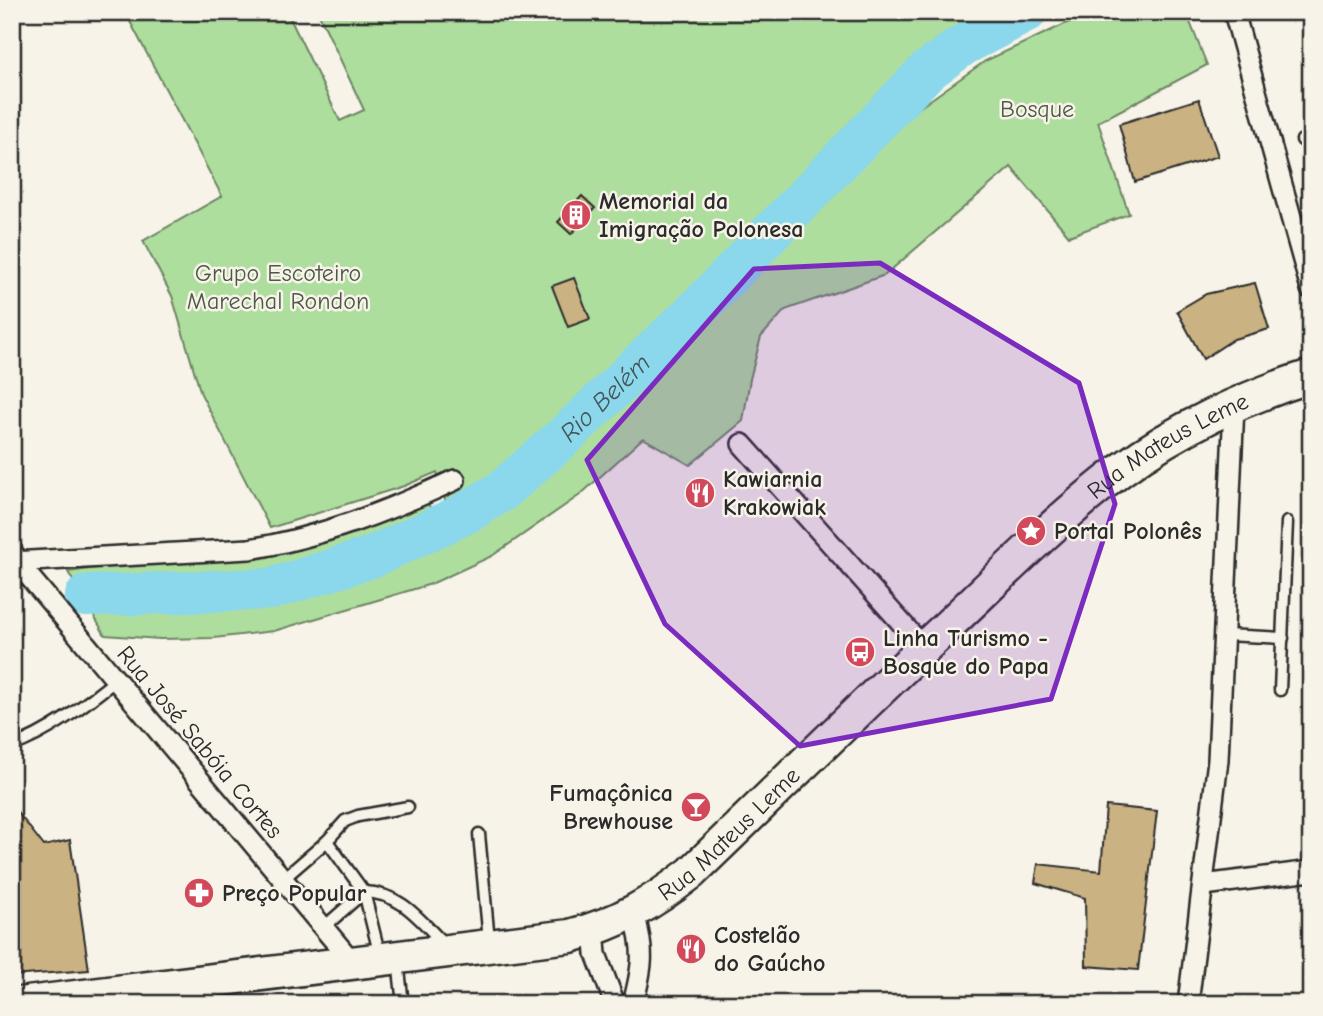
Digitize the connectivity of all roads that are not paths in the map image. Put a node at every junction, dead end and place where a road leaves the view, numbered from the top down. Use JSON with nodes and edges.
{"nodes":[{"id":1,"x":1234,"y":12,"type":"edge"},
{"id":2,"x":1311,"y":289,"type":"edge"},
{"id":3,"x":1311,"y":376,"type":"edge"},
{"id":4,"x":1234,"y":406,"type":"junction"},
{"id":5,"x":742,"y":444,"type":"dead end"},
{"id":6,"x":455,"y":480,"type":"dead end"},
{"id":7,"x":1287,"y":522,"type":"dead end"},
{"id":8,"x":14,"y":558,"type":"edge"},
{"id":9,"x":1225,"y":635,"type":"junction"},
{"id":10,"x":1283,"y":638,"type":"junction"},
{"id":11,"x":924,"y":649,"type":"junction"},
{"id":12,"x":116,"y":680,"type":"junction"},
{"id":13,"x":1279,"y":691,"type":"dead end"},
{"id":14,"x":12,"y":746,"type":"edge"},
{"id":15,"x":408,"y":807,"type":"dead end"},
{"id":16,"x":479,"y":834,"type":"dead end"},
{"id":17,"x":327,"y":841,"type":"junction"},
{"id":18,"x":1311,"y":871,"type":"edge"},
{"id":19,"x":283,"y":879,"type":"junction"},
{"id":20,"x":1204,"y":885,"type":"junction"},
{"id":21,"x":364,"y":892,"type":"junction"},
{"id":22,"x":634,"y":913,"type":"junction"},
{"id":23,"x":323,"y":928,"type":"junction"},
{"id":24,"x":594,"y":929,"type":"junction"},
{"id":25,"x":489,"y":946,"type":"junction"},
{"id":26,"x":451,"y":950,"type":"junction"},
{"id":27,"x":377,"y":959,"type":"junction"},
{"id":28,"x":19,"y":1004,"type":"edge"},
{"id":29,"x":403,"y":1004,"type":"edge"},
{"id":30,"x":615,"y":1004,"type":"edge"},
{"id":31,"x":633,"y":1004,"type":"edge"},
{"id":32,"x":1188,"y":1004,"type":"edge"}],
"edges":[{"from":1,"to":2,"type":"street"},
{"from":3,"to":4,"type":"main road","name":"Rua Mateus Leme"},
{"from":4,"to":9,"type":"street"},
{"from":4,"to":11,"type":"main road","name":"Rua Mateus Leme"},
{"from":5,"to":11,"type":"street"},
{"from":6,"to":8,"type":"street"},
{"from":7,"to":10,"type":"lane"},
{"from":8,"to":12,"type":"street","name":"Rua José Sabóia Cortes"},
{"from":9,"to":10,"type":"lane"},
{"from":9,"to":20,"type":"street"},
{"from":10,"to":13,"type":"lane"},
{"from":11,"to":22,"type":"main road","name":"Rua Mateus Leme"},
{"from":12,"to":14,"type":"lane"},
{"from":12,"to":19,"type":"street","name":"Rua José Sabóia Cortes"},
{"from":15,"to":17,"type":"lane"},
{"from":16,"to":25,"type":"lane"},
{"from":17,"to":19,"type":"lane"},
{"from":17,"to":21,"type":"lane"},
{"from":18,"to":20,"type":"street"},
{"from":19,"to":23,"type":"street","name":"Rua José Sabóia Cortes"},
{"from":20,"to":32,"type":"street"},
{"from":21,"to":23,"type":"lane"},
{"from":21,"to":26,"type":"lane"},
{"from":21,"to":27,"type":"lane"},
{"from":22,"to":24,"type":"main road","name":"Rua Mateus Leme"},
{"from":22,"to":31,"type":"street"},
{"from":23,"to":27,"type":"street","name":"Rua José Sabóia Cortes"},
{"from":24,"to":25,"type":"main road","name":"Rua Mateus Leme"},
{"from":24,"to":30,"type":"street"},
{"from":25,"to":26,"type":"main road","name":"Rua Mateus Leme"},
{"from":26,"to":27,"type":"main road","name":"Rua Mateus Leme"},
{"from":27,"to":28,"type":"main road","name":"Rua Mateus Leme"},
{"from":27,"to":29,"type":"lane"}]}
